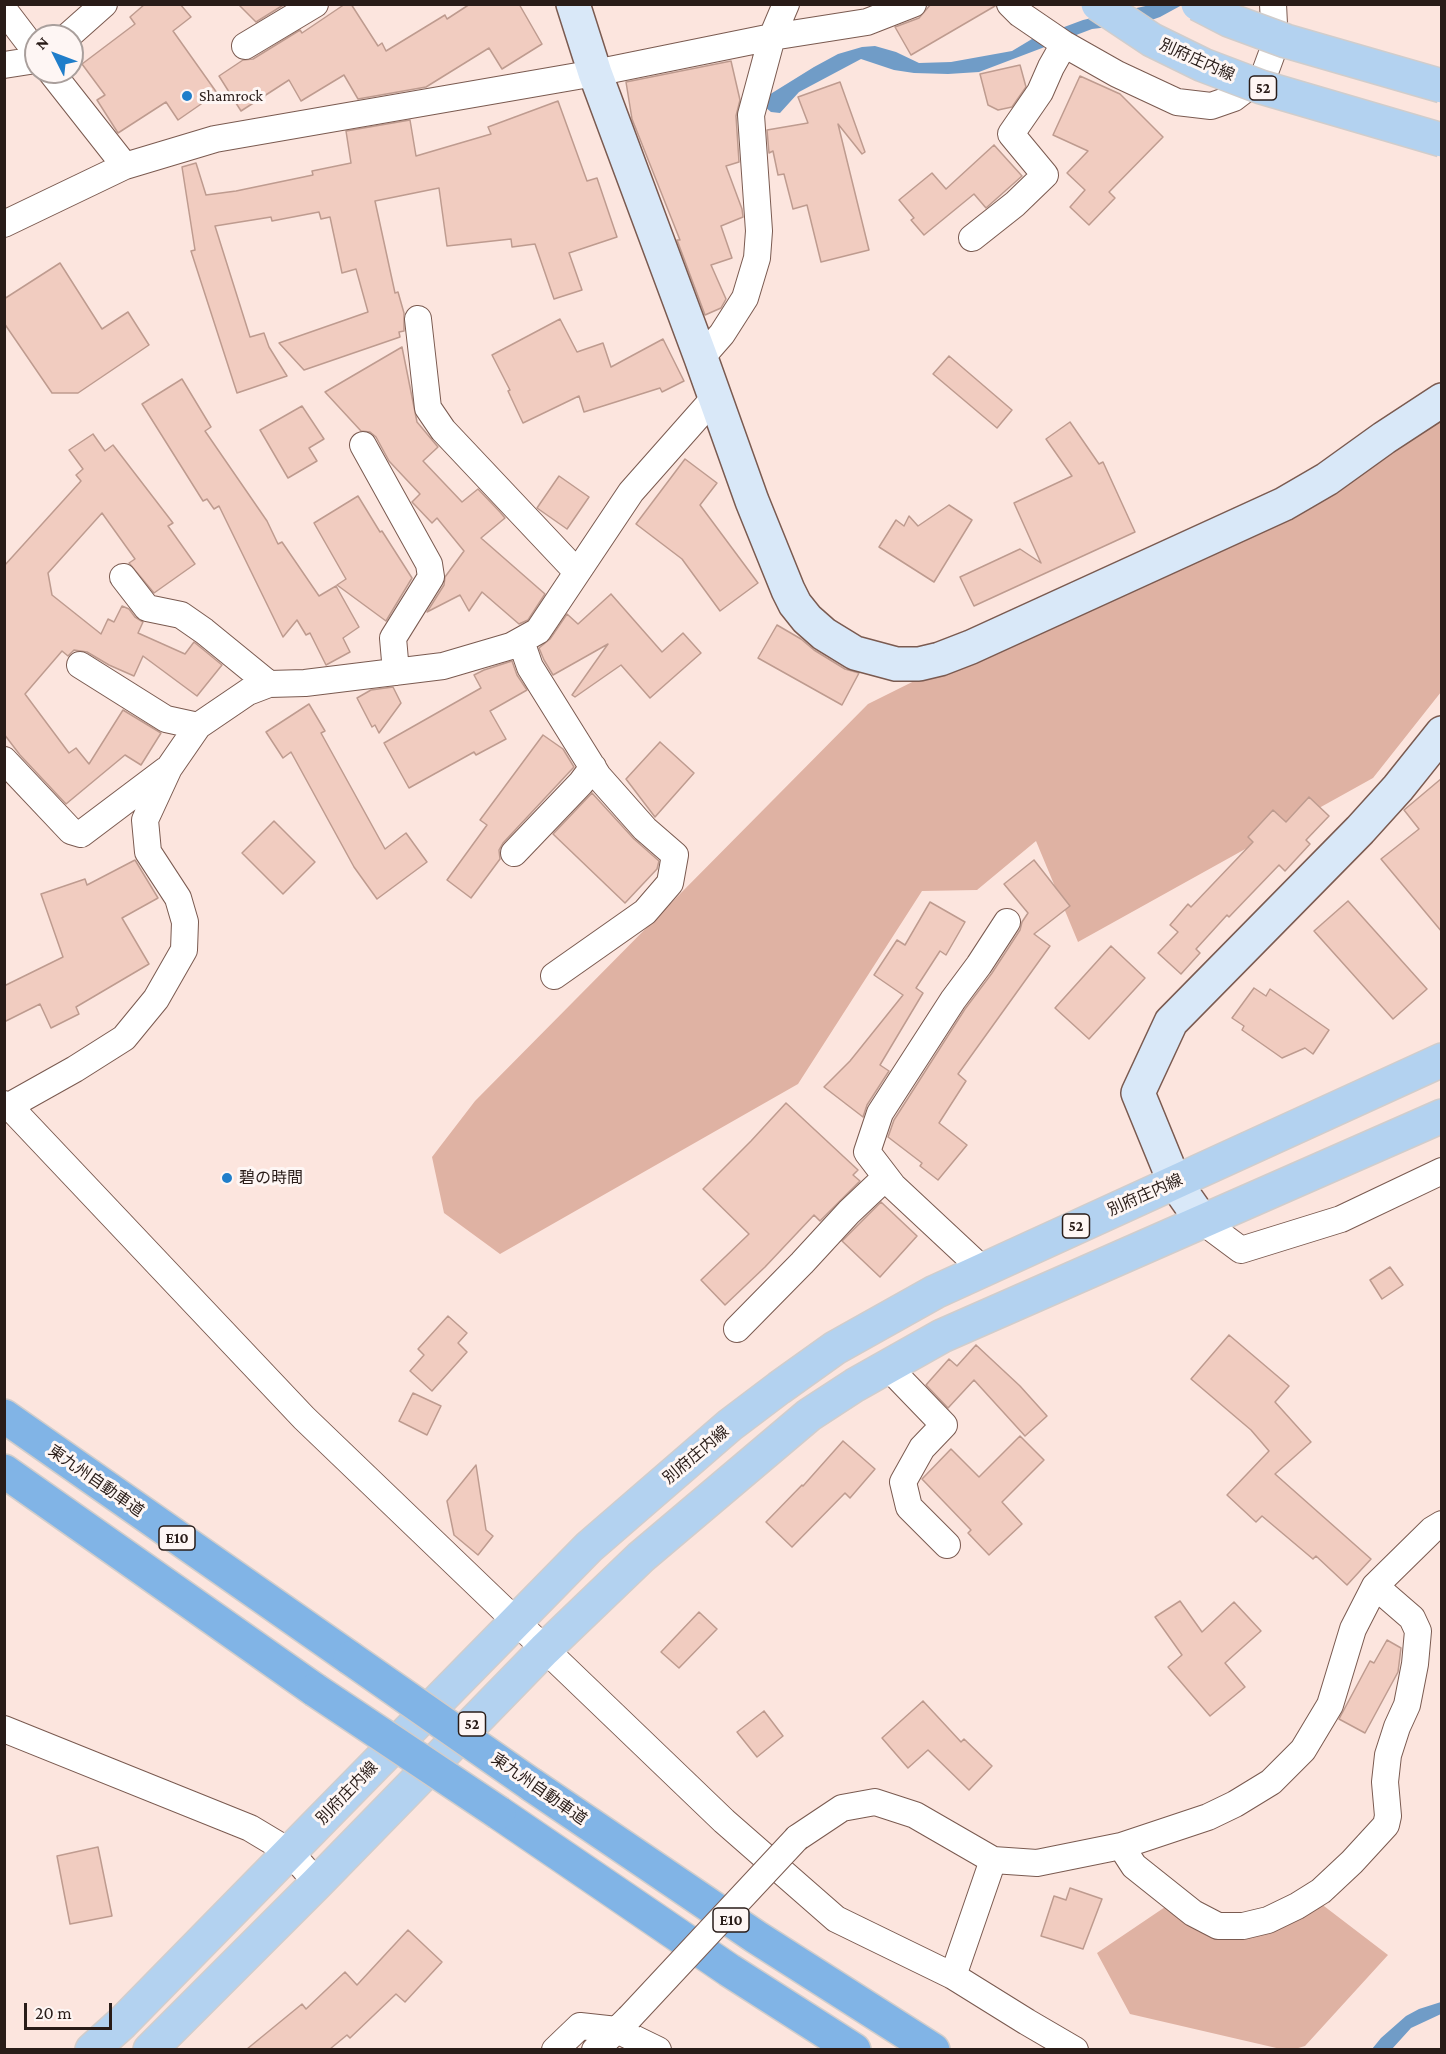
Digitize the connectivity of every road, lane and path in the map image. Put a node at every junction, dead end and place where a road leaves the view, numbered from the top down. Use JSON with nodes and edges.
{"nodes":[{"id":1,"x":104,"y":4,"type":"edge"},
{"id":2,"x":315,"y":4,"type":"edge"},
{"id":3,"x":573,"y":4,"type":"edge"},
{"id":4,"x":786,"y":4,"type":"edge"},
{"id":5,"x":913,"y":4,"type":"edge"},
{"id":6,"x":1010,"y":4,"type":"edge"},
{"id":7,"x":1098,"y":4,"type":"edge"},
{"id":8,"x":1198,"y":4,"type":"edge"},
{"id":9,"x":1273,"y":4,"type":"edge"},
{"id":10,"x":4,"y":10,"type":"edge"},
{"id":11,"x":82,"y":24,"type":"edge"},
{"id":12,"x":24,"y":36,"type":"edge"},
{"id":13,"x":772,"y":37,"type":"junction"},
{"id":14,"x":1064,"y":44,"type":"junction"},
{"id":15,"x":245,"y":46,"type":"dead end"},
{"id":16,"x":24,"y":62,"type":"edge"},
{"id":17,"x":4,"y":65,"type":"edge"},
{"id":18,"x":595,"y":73,"type":"junction"},
{"id":19,"x":60,"y":84,"type":"edge"},
{"id":20,"x":1442,"y":86,"type":"edge"},
{"id":21,"x":1442,"y":140,"type":"edge"},
{"id":22,"x":125,"y":166,"type":"junction"},
{"id":23,"x":4,"y":224,"type":"edge"},
{"id":24,"x":972,"y":238,"type":"dead end"},
{"id":25,"x":418,"y":319,"type":"dead end"},
{"id":26,"x":701,"y":358,"type":"junction"},
{"id":27,"x":715,"y":397,"type":"junction"},
{"id":28,"x":1442,"y":400,"type":"edge"},
{"id":29,"x":363,"y":445,"type":"dead end"},
{"id":30,"x":577,"y":572,"type":"junction"},
{"id":31,"x":123,"y":577,"type":"dead end"},
{"id":32,"x":521,"y":641,"type":"junction"},
{"id":33,"x":80,"y":665,"type":"dead end"},
{"id":34,"x":396,"y":672,"type":"junction"},
{"id":35,"x":269,"y":684,"type":"junction"},
{"id":36,"x":198,"y":726,"type":"junction"},
{"id":37,"x":1442,"y":733,"type":"edge"},
{"id":38,"x":4,"y":760,"type":"edge"},
{"id":39,"x":593,"y":767,"type":"junction"},
{"id":40,"x":169,"y":768,"type":"junction"},
{"id":41,"x":514,"y":853,"type":"dead end"},
{"id":42,"x":1007,"y":922,"type":"dead end"},
{"id":43,"x":554,"y":976,"type":"dead end"},
{"id":44,"x":1442,"y":1060,"type":"edge"},
{"id":45,"x":7,"y":1105,"type":"edge"},
{"id":46,"x":1442,"y":1116,"type":"edge"},
{"id":47,"x":1442,"y":1172,"type":"edge"},
{"id":48,"x":886,"y":1177,"type":"junction"},
{"id":49,"x":1174,"y":1181,"type":"junction"},
{"id":50,"x":1202,"y":1221,"type":"junction"},
{"id":51,"x":982,"y":1269,"type":"junction"},
{"id":52,"x":737,"y":1329,"type":"dead end"},
{"id":53,"x":888,"y":1367,"type":"junction"},
{"id":54,"x":4,"y":1416,"type":"edge"},
{"id":55,"x":4,"y":1471,"type":"edge"},
{"id":56,"x":1442,"y":1524,"type":"edge"},
{"id":57,"x":947,"y":1545,"type":"dead end"},
{"id":58,"x":1375,"y":1586,"type":"junction"},
{"id":59,"x":515,"y":1621,"type":"junction"},
{"id":60,"x":544,"y":1650,"type":"junction"},
{"id":61,"x":4,"y":1729,"type":"edge"},
{"id":62,"x":1121,"y":1846,"type":"junction"},
{"id":63,"x":290,"y":1852,"type":"junction"},
{"id":64,"x":993,"y":1860,"type":"junction"},
{"id":65,"x":317,"y":1883,"type":"junction"},
{"id":66,"x":953,"y":1976,"type":"junction"},
{"id":67,"x":623,"y":2024,"type":"junction"},
{"id":68,"x":92,"y":2049,"type":"edge"},
{"id":69,"x":150,"y":2049,"type":"edge"},
{"id":70,"x":555,"y":2049,"type":"edge"},
{"id":71,"x":595,"y":2049,"type":"edge"},
{"id":72,"x":658,"y":2049,"type":"edge"},
{"id":73,"x":854,"y":2049,"type":"edge"},
{"id":74,"x":933,"y":2049,"type":"edge"},
{"id":75,"x":1076,"y":2049,"type":"edge"}],
"edges":[{"from":1,"to":11,"type":"street"},
{"from":2,"to":15,"type":"street"},
{"from":3,"to":18,"type":"street"},
{"from":4,"to":13,"type":"street"},
{"from":5,"to":13,"type":"street"},
{"from":6,"to":14,"type":"street"},
{"from":7,"to":21,"type":"main road","name":"別府庄内線","number":"52","bridge":true},
{"from":8,"to":20,"type":"main road","bridge":true},
{"from":9,"to":14,"type":"street"},
{"from":10,"to":12,"type":"street"},
{"from":13,"to":18,"type":"street"},
{"from":13,"to":26,"type":"street"},
{"from":14,"to":24,"type":"street"},
{"from":16,"to":17,"type":"street"},
{"from":18,"to":22,"type":"street"},
{"from":18,"to":26,"type":"street"},
{"from":19,"to":22,"type":"street"},
{"from":22,"to":23,"type":"street"},
{"from":25,"to":30,"type":"street"},
{"from":26,"to":27,"type":"street"},
{"from":27,"to":28,"type":"street"},
{"from":27,"to":30,"type":"street"},
{"from":29,"to":34,"type":"street"},
{"from":30,"to":32,"type":"street"},
{"from":31,"to":35,"type":"street"},
{"from":32,"to":34,"type":"street"},
{"from":32,"to":39,"type":"street"},
{"from":33,"to":36,"type":"street"},
{"from":34,"to":35,"type":"street"},
{"from":35,"to":36,"type":"street"},
{"from":36,"to":40,"type":"street"},
{"from":37,"to":49,"type":"street"},
{"from":38,"to":40,"type":"street"},
{"from":39,"to":41,"type":"street"},
{"from":39,"to":43,"type":"street"},
{"from":40,"to":45,"type":"street"},
{"from":42,"to":48,"type":"street"},
{"from":44,"to":49,"type":"main road","name":"別府庄内線","number":"52"},
{"from":45,"to":59,"type":"street"},
{"from":46,"to":50,"type":"main road","number":"52"},
{"from":47,"to":50,"type":"street"},
{"from":48,"to":51,"type":"street"},
{"from":48,"to":52,"type":"street"},
{"from":49,"to":50,"type":"street"},
{"from":49,"to":51,"type":"main road","name":"別府庄内線","number":"52"},
{"from":50,"to":53,"type":"main road","number":"52"},
{"from":51,"to":59,"type":"main road","name":"別府庄内線","number":"52"},
{"from":53,"to":57,"type":"street"},
{"from":53,"to":60,"type":"main road","number":"52"},
{"from":54,"to":74,"type":"highway","name":"東九州自動車道","number":"E10","bridge":true},
{"from":55,"to":73,"type":"highway","number":"E10","bridge":true},
{"from":56,"to":58,"type":"street"},
{"from":58,"to":62,"type":"street"},
{"from":58,"to":62,"type":"street"},
{"from":59,"to":60,"type":"street"},
{"from":59,"to":63,"type":"main road","name":"別府庄内線","number":"52"},
{"from":60,"to":65,"type":"main road","number":"52"},
{"from":60,"to":66,"type":"street"},
{"from":61,"to":63,"type":"street"},
{"from":62,"to":64,"type":"street"},
{"from":63,"to":65,"type":"street"},
{"from":63,"to":68,"type":"main road","name":"別府庄内線","number":"52"},
{"from":64,"to":66,"type":"street"},
{"from":64,"to":67,"type":"street","bridge":true},
{"from":65,"to":69,"type":"main road","number":"52"},
{"from":66,"to":75,"type":"street"},
{"from":67,"to":70,"type":"street"},
{"from":67,"to":71,"type":"street"},
{"from":67,"to":72,"type":"street"}]}
